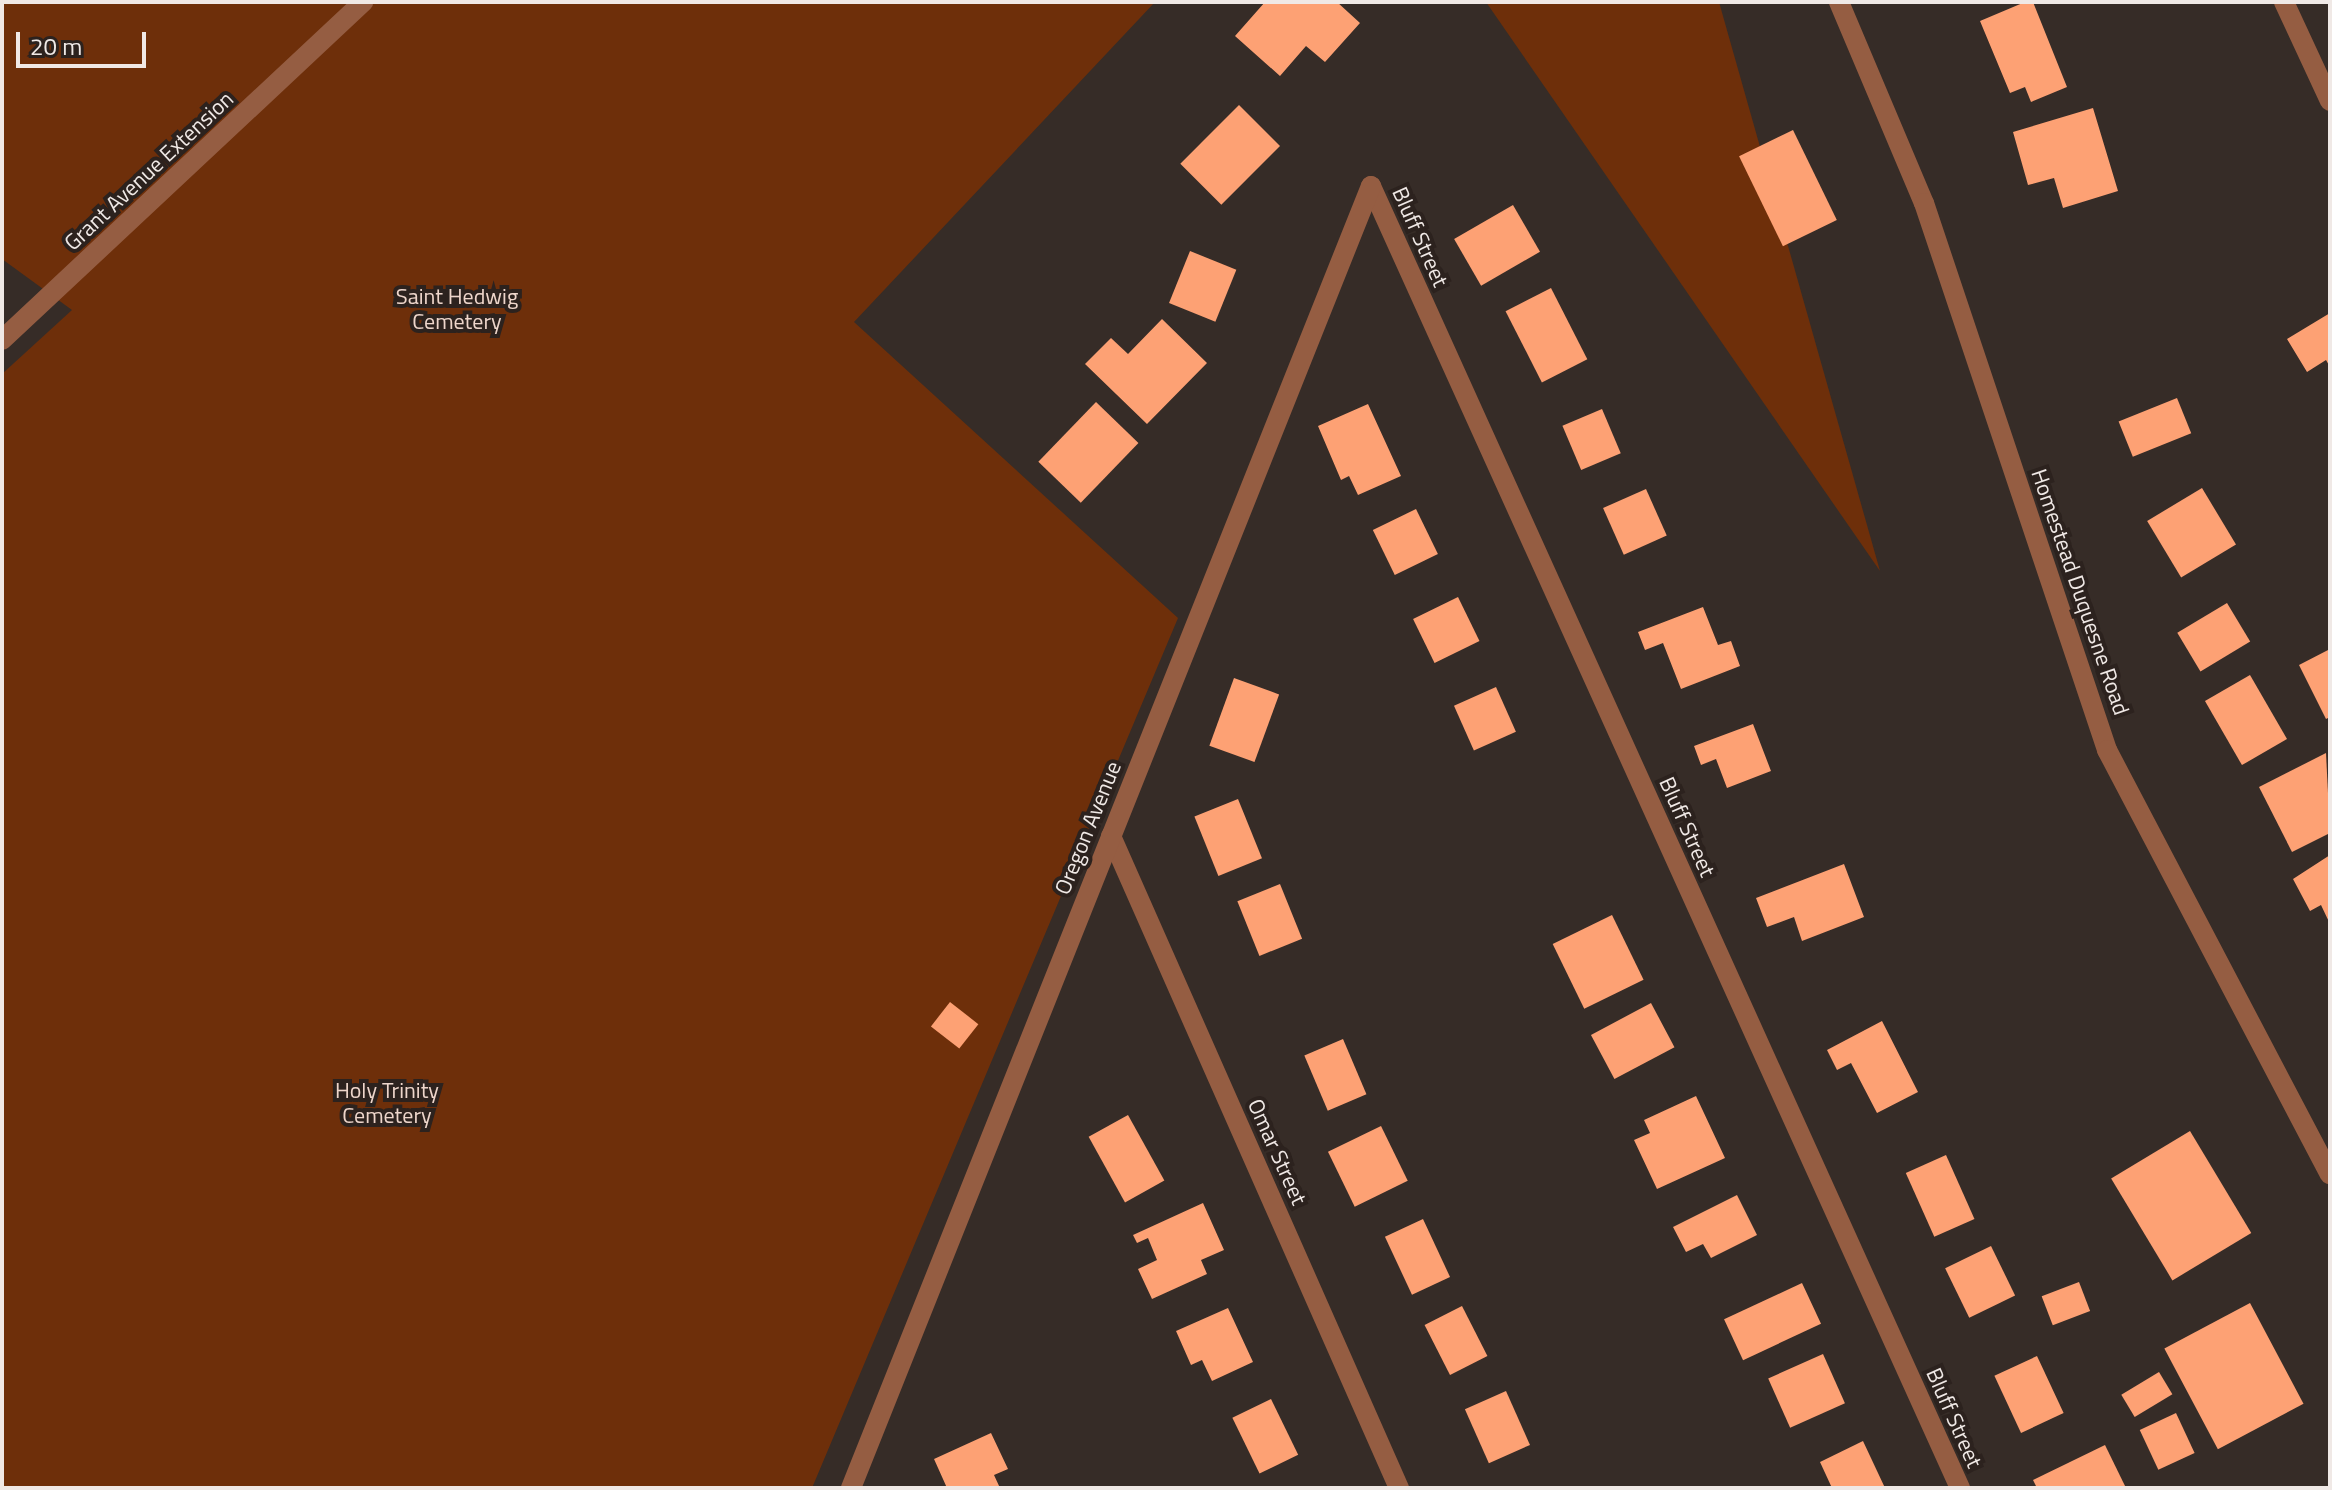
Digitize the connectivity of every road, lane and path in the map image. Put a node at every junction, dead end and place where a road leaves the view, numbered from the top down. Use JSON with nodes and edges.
{"nodes":[{"id":1,"x":363,"y":2,"type":"edge"},
{"id":2,"x":1839,"y":2,"type":"edge"},
{"id":3,"x":2284,"y":2,"type":"edge"},
{"id":4,"x":2330,"y":101,"type":"edge"},
{"id":5,"x":1371,"y":186,"type":"joint"},
{"id":6,"x":2,"y":340,"type":"edge"},
{"id":7,"x":1111,"y":836,"type":"junction"},
{"id":8,"x":2330,"y":1174,"type":"edge"},
{"id":9,"x":855,"y":1485,"type":"edge"},
{"id":10,"x":1399,"y":1488,"type":"edge"},
{"id":11,"x":1960,"y":1488,"type":"edge"}],
"edges":[{"from":1,"to":6,"type":"street","name":"Grant Avenue Extension"},
{"from":2,"to":8,"type":"street","name":"Homestead Duquesne Road"},
{"from":3,"to":4,"type":"street"},
{"from":5,"to":7,"type":"street","name":"Oregon Avenue"},
{"from":5,"to":11,"type":"street","name":"Bluff Street"},
{"from":7,"to":9,"type":"street","name":"Oregon Avenue"},
{"from":7,"to":10,"type":"street","name":"Omar Street"}]}
